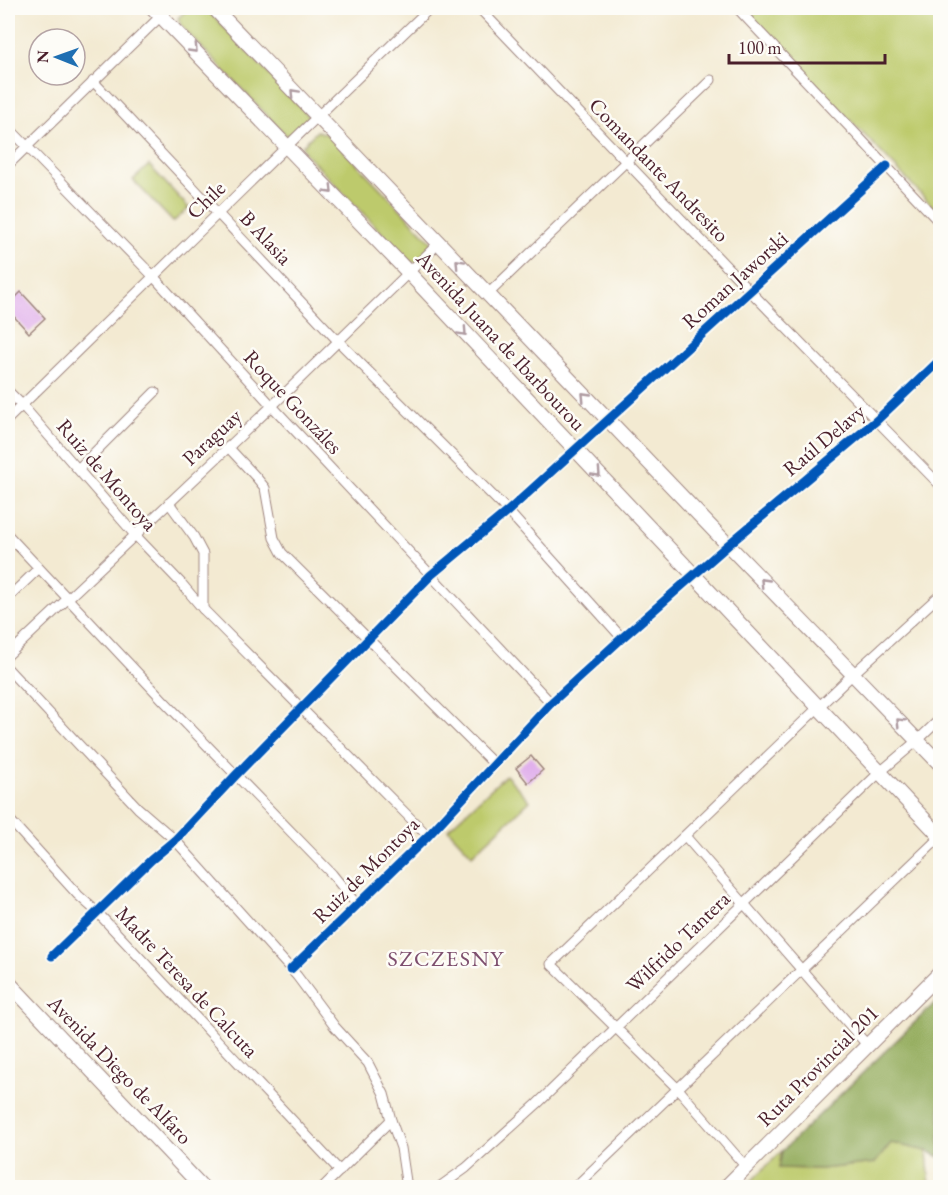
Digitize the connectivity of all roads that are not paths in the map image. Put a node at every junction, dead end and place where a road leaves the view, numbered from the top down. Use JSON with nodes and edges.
{"nodes":[{"id":1,"x":214,"y":8,"type":"edge"},
{"id":2,"x":430,"y":8,"type":"edge"},
{"id":3,"x":479,"y":8,"type":"edge"},
{"id":4,"x":737,"y":8,"type":"edge"},
{"id":5,"x":161,"y":10,"type":"edge"},
{"id":6,"x":711,"y":80,"type":"dead end"},
{"id":7,"x":93,"y":81,"type":"junction"},
{"id":8,"x":316,"y":116,"type":"junction"},
{"id":9,"x":8,"y":127,"type":"edge"},
{"id":10,"x":286,"y":145,"type":"junction"},
{"id":11,"x":27,"y":146,"type":"junction"},
{"id":12,"x":627,"y":162,"type":"junction"},
{"id":13,"x":8,"y":165,"type":"edge"},
{"id":14,"x":887,"y":166,"type":"junction"},
{"id":15,"x":218,"y":214,"type":"junction"},
{"id":16,"x":940,"y":223,"type":"edge"},
{"id":17,"x":440,"y":242,"type":"junction"},
{"id":18,"x":408,"y":272,"type":"junction"},
{"id":19,"x":153,"y":276,"type":"junction"},
{"id":20,"x":750,"y":291,"type":"junction"},
{"id":21,"x":488,"y":294,"type":"junction"},
{"id":22,"x":338,"y":341,"type":"junction"},
{"id":23,"x":940,"y":360,"type":"edge"},
{"id":24,"x":8,"y":391,"type":"edge"},
{"id":25,"x":155,"y":392,"type":"dead end"},
{"id":26,"x":22,"y":405,"type":"junction"},
{"id":27,"x":272,"y":406,"type":"junction"},
{"id":28,"x":8,"y":419,"type":"edge"},
{"id":29,"x":608,"y":420,"type":"junction"},
{"id":30,"x":877,"y":420,"type":"junction"},
{"id":31,"x":228,"y":447,"type":"junction"},
{"id":32,"x":575,"y":450,"type":"junction"},
{"id":33,"x":78,"y":469,"type":"junction"},
{"id":34,"x":940,"y":485,"type":"edge"},
{"id":35,"x":169,"y":503,"type":"junction"},
{"id":36,"x":508,"y":511,"type":"junction"},
{"id":37,"x":8,"y":535,"type":"edge"},
{"id":38,"x":135,"y":535,"type":"junction"},
{"id":39,"x":728,"y":545,"type":"junction"},
{"id":40,"x":38,"y":569,"type":"junction"},
{"id":41,"x":430,"y":575,"type":"junction"},
{"id":42,"x":694,"y":575,"type":"junction"},
{"id":43,"x":940,"y":595,"type":"edge"},
{"id":44,"x":8,"y":598,"type":"edge"},
{"id":45,"x":67,"y":598,"type":"junction"},
{"id":46,"x":203,"y":609,"type":"junction"},
{"id":47,"x":369,"y":638,"type":"junction"},
{"id":48,"x":622,"y":638,"type":"junction"},
{"id":49,"x":8,"y":655,"type":"edge"},
{"id":50,"x":8,"y":669,"type":"edge"},
{"id":51,"x":853,"y":675,"type":"junction"},
{"id":52,"x":551,"y":703,"type":"junction"},
{"id":53,"x":301,"y":708,"type":"junction"},
{"id":54,"x":819,"y":708,"type":"junction"},
{"id":55,"x":940,"y":719,"type":"edge"},
{"id":56,"x":918,"y":740,"type":"junction"},
{"id":57,"x":494,"y":764,"type":"junction"},
{"id":58,"x":940,"y":764,"type":"edge"},
{"id":59,"x":880,"y":772,"type":"junction"},
{"id":60,"x":236,"y":775,"type":"junction"},
{"id":61,"x":8,"y":818,"type":"edge"},
{"id":62,"x":428,"y":836,"type":"junction"},
{"id":63,"x":684,"y":836,"type":"junction"},
{"id":64,"x":940,"y":836,"type":"edge"},
{"id":65,"x":175,"y":840,"type":"junction"},
{"id":66,"x":743,"y":904,"type":"junction"},
{"id":67,"x":357,"y":905,"type":"junction"},
{"id":68,"x":97,"y":912,"type":"junction"},
{"id":69,"x":51,"y":956,"type":"dead end"},
{"id":70,"x":291,"y":969,"type":"junction"},
{"id":71,"x":801,"y":969,"type":"junction"},
{"id":72,"x":940,"y":973,"type":"edge"},
{"id":73,"x":8,"y":982,"type":"edge"},
{"id":74,"x":616,"y":1027,"type":"junction"},
{"id":75,"x":868,"y":1046,"type":"junction"},
{"id":76,"x":678,"y":1089,"type":"junction"},
{"id":77,"x":391,"y":1120,"type":"junction"},
{"id":78,"x":746,"y":1167,"type":"junction"},
{"id":79,"x":340,"y":1171,"type":"junction"},
{"id":80,"x":203,"y":1188,"type":"edge"},
{"id":81,"x":322,"y":1188,"type":"edge"},
{"id":82,"x":407,"y":1188,"type":"edge"},
{"id":83,"x":438,"y":1188,"type":"edge"},
{"id":84,"x":574,"y":1188,"type":"edge"},
{"id":85,"x":725,"y":1188,"type":"edge"}],
"edges":[{"from":8,"to":1,"type":"main road","name":"Avenida Juana de Ibarbourou","one_way":true},
{"from":2,"to":8,"type":"street","name":"Chile"},
{"from":3,"to":12,"type":"street","name":"Comandante Andresito"},
{"from":4,"to":14,"type":"street"},
{"from":5,"to":7,"type":"street"},
{"from":5,"to":10,"type":"main road","name":"Avenida Juana de Ibarbourou","one_way":true},
{"from":6,"to":12,"type":"street"},
{"from":7,"to":11,"type":"street"},
{"from":7,"to":15,"type":"street","name":"B Alasia"},
{"from":8,"to":10,"type":"street","name":"Chile"},
{"from":8,"to":17,"type":"main road","name":"Avenida Juana de Ibarbourou"},
{"from":9,"to":11,"type":"street","name":"Roque Gonzáles"},
{"from":10,"to":15,"type":"street","name":"Chile"},
{"from":10,"to":18,"type":"main road","name":"Avenida Juana de Ibarbourou","one_way":true},
{"from":11,"to":13,"type":"street"},
{"from":11,"to":19,"type":"street","name":"Roque Gonzáles"},
{"from":12,"to":20,"type":"street","name":"Comandante Andresito"},
{"from":12,"to":21,"type":"street"},
{"from":14,"to":16,"type":"street"},
{"from":14,"to":20,"type":"street","name":"Roman Jaworski"},
{"from":15,"to":19,"type":"street","name":"Chile"},
{"from":15,"to":22,"type":"street","name":"B Alasia"},
{"from":17,"to":18,"type":"street","name":"Paraguay"},
{"from":21,"to":17,"type":"main road","name":"Avenida Juana de Ibarbourou","one_way":true},
{"from":18,"to":22,"type":"street","name":"Paraguay"},
{"from":18,"to":32,"type":"main road","name":"Avenida Juana de Ibarbourou","one_way":true},
{"from":19,"to":26,"type":"street","name":"Chile"},
{"from":19,"to":27,"type":"street","name":"Roque Gonzáles"},
{"from":20,"to":29,"type":"street","name":"Roman Jaworski"},
{"from":20,"to":30,"type":"street","name":"Comandante Andresito"},
{"from":29,"to":21,"type":"main road","name":"Avenida Juana de Ibarbourou","one_way":true},
{"from":22,"to":27,"type":"street","name":"Paraguay"},
{"from":22,"to":36,"type":"street","name":"B Alasia"},
{"from":23,"to":30,"type":"street","name":"Raúl Delavy"},
{"from":24,"to":26,"type":"street","name":"Ruiz de Montoya"},
{"from":25,"to":33,"type":"street"},
{"from":26,"to":28,"type":"street","name":"Chile"},
{"from":26,"to":33,"type":"street","name":"Ruiz de Montoya"},
{"from":27,"to":31,"type":"street","name":"Paraguay"},
{"from":27,"to":41,"type":"street","name":"Roque Gonzáles"},
{"from":29,"to":32,"type":"street","name":"Roman Jaworski"},
{"from":29,"to":39,"type":"main road","name":"Avenida Juana de Ibarbourou"},
{"from":30,"to":34,"type":"street","name":"Comandante Andresito"},
{"from":30,"to":39,"type":"street","name":"Raúl Delavy"},
{"from":31,"to":35,"type":"street","name":"Paraguay"},
{"from":31,"to":47,"type":"street"},
{"from":32,"to":36,"type":"street","name":"Roman Jaworski"},
{"from":32,"to":42,"type":"main road","name":"Avenida Juana de Ibarbourou","one_way":true},
{"from":33,"to":38,"type":"street","name":"Ruiz de Montoya"},
{"from":35,"to":38,"type":"street","name":"Paraguay"},
{"from":35,"to":46,"type":"street"},
{"from":36,"to":41,"type":"street","name":"Roman Jaworski"},
{"from":36,"to":48,"type":"street","name":"B Alasia"},
{"from":37,"to":40,"type":"street","name":"Ruiz de Montoya"},
{"from":38,"to":45,"type":"street","name":"Paraguay"},
{"from":38,"to":46,"type":"street","name":"Ruiz de Montoya"},
{"from":39,"to":42,"type":"street","name":"Raúl Delavy"},
{"from":51,"to":39,"type":"main road","name":"Avenida Juana de Ibarbourou","one_way":true},
{"from":40,"to":44,"type":"street"},
{"from":40,"to":45,"type":"street","name":"Ruiz de Montoya"},
{"from":41,"to":47,"type":"street","name":"Roman Jaworski"},
{"from":41,"to":52,"type":"street","name":"Roque Gonzáles"},
{"from":42,"to":48,"type":"street","name":"Raúl Delavy"},
{"from":42,"to":54,"type":"main road","name":"Avenida Juana de Ibarbourou"},
{"from":43,"to":51,"type":"street"},
{"from":45,"to":49,"type":"street","name":"Paraguay"},
{"from":45,"to":60,"type":"street","name":"Ruiz de Montoya"},
{"from":46,"to":53,"type":"street","name":"Ruiz de Montoya"},
{"from":47,"to":53,"type":"street","name":"Roman Jaworski"},
{"from":47,"to":57,"type":"street"},
{"from":48,"to":52,"type":"street","name":"Ruiz de Montoya"},
{"from":50,"to":65,"type":"street"},
{"from":51,"to":54,"type":"street"},
{"from":56,"to":51,"type":"main road","name":"Avenida Juana de Ibarbourou","one_way":true},
{"from":52,"to":57,"type":"street","name":"Ruiz de Montoya"},
{"from":53,"to":60,"type":"street","name":"Roman Jaworski"},
{"from":53,"to":62,"type":"street","name":"Ruiz de Montoya"},
{"from":54,"to":59,"type":"main road","name":"Avenida Juana de Ibarbourou"},
{"from":54,"to":63,"type":"street"},
{"from":55,"to":56,"type":"street","name":"Wilfrido Tantera"},
{"from":56,"to":58,"type":"main road","name":"Avenida Juana de Ibarbourou"},
{"from":56,"to":59,"type":"street","name":"Wilfrido Tantera"},
{"from":57,"to":62,"type":"street","name":"Ruiz de Montoya"},
{"from":59,"to":64,"type":"main road","name":"Avenida Juana de Ibarbourou"},
{"from":59,"to":66,"type":"street","name":"Wilfrido Tantera"},
{"from":60,"to":65,"type":"street","name":"Roman Jaworski"},
{"from":60,"to":67,"type":"street","name":"Ruiz de Montoya"},
{"from":61,"to":68,"type":"street","name":"Madre Teresa de Calcuta"},
{"from":62,"to":67,"type":"street","name":"Ruiz de Montoya"},
{"from":63,"to":66,"type":"street"},
{"from":63,"to":74,"type":"street"},
{"from":64,"to":71,"type":"street"},
{"from":65,"to":68,"type":"street","name":"Roman Jaworski"},
{"from":65,"to":70,"type":"street"},
{"from":66,"to":71,"type":"street"},
{"from":66,"to":74,"type":"street","name":"Wilfrido Tantera"},
{"from":67,"to":70,"type":"street","name":"Ruiz de Montoya"},
{"from":68,"to":69,"type":"street","name":"Roman Jaworski"},
{"from":68,"to":79,"type":"street","name":"Madre Teresa de Calcuta"},
{"from":70,"to":77,"type":"street"},
{"from":71,"to":75,"type":"street"},
{"from":71,"to":76,"type":"street"},
{"from":72,"to":75,"type":"main road","name":"Ruta Provincial 201"},
{"from":73,"to":80,"type":"main road","name":"Avenida Diego de Alfaro"},
{"from":74,"to":76,"type":"street"},
{"from":74,"to":83,"type":"street","name":"Wilfrido Tantera"},
{"from":75,"to":78,"type":"main road","name":"Ruta Provincial 201"},
{"from":76,"to":78,"type":"street"},
{"from":76,"to":84,"type":"street"},
{"from":77,"to":79,"type":"street"},
{"from":77,"to":82,"type":"street"},
{"from":78,"to":85,"type":"main road","name":"Ruta Provincial 201"},
{"from":79,"to":81,"type":"street"}]}
